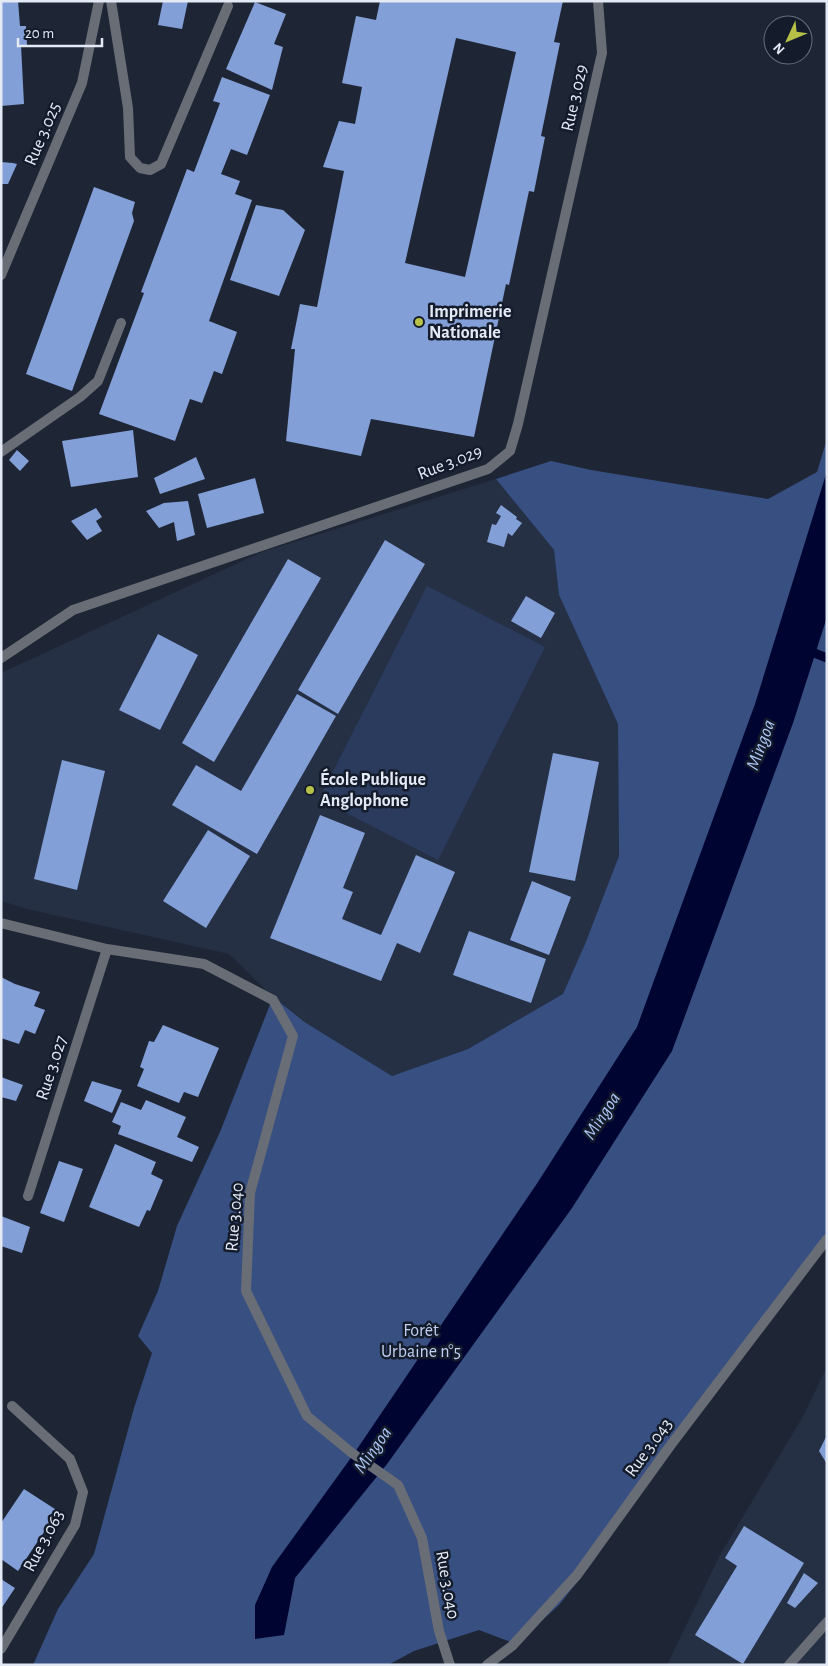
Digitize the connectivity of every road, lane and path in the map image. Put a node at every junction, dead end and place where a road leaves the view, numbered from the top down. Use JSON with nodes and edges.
{"nodes":[{"id":1,"x":99,"y":1,"type":"edge"},
{"id":2,"x":111,"y":1,"type":"edge"},
{"id":3,"x":598,"y":1,"type":"edge"},
{"id":4,"x":228,"y":6,"type":"dead end"},
{"id":5,"x":1,"y":275,"type":"edge"},
{"id":6,"x":121,"y":323,"type":"dead end"},
{"id":7,"x":1,"y":452,"type":"edge"},
{"id":8,"x":1,"y":658,"type":"edge"},
{"id":9,"x":1,"y":922,"type":"edge"},
{"id":10,"x":107,"y":949,"type":"junction"},
{"id":11,"x":28,"y":1196,"type":"dead end"},
{"id":12,"x":827,"y":1239,"type":"edge"},
{"id":13,"x":12,"y":1406,"type":"dead end"},
{"id":14,"x":827,"y":1622,"type":"edge"},
{"id":15,"x":1,"y":1649,"type":"edge"},
{"id":16,"x":450,"y":1665,"type":"edge"},
{"id":17,"x":487,"y":1665,"type":"edge"},
{"id":18,"x":789,"y":1665,"type":"edge"}],
"edges":[{"from":1,"to":5,"type":"street","name":"Rue 3.025"},
{"from":2,"to":4,"type":"street"},
{"from":3,"to":8,"type":"street","name":"Rue 3.029"},
{"from":6,"to":7,"type":"street"},
{"from":9,"to":10,"type":"street","name":"Rue 3.040"},
{"from":10,"to":11,"type":"street","name":"Rue 3.027"},
{"from":10,"to":16,"type":"street","name":"Rue 3.040"},
{"from":12,"to":17,"type":"street","name":"Rue 3.043"},
{"from":13,"to":15,"type":"street","name":"Rue 3.063"},
{"from":14,"to":18,"type":"street"}]}
